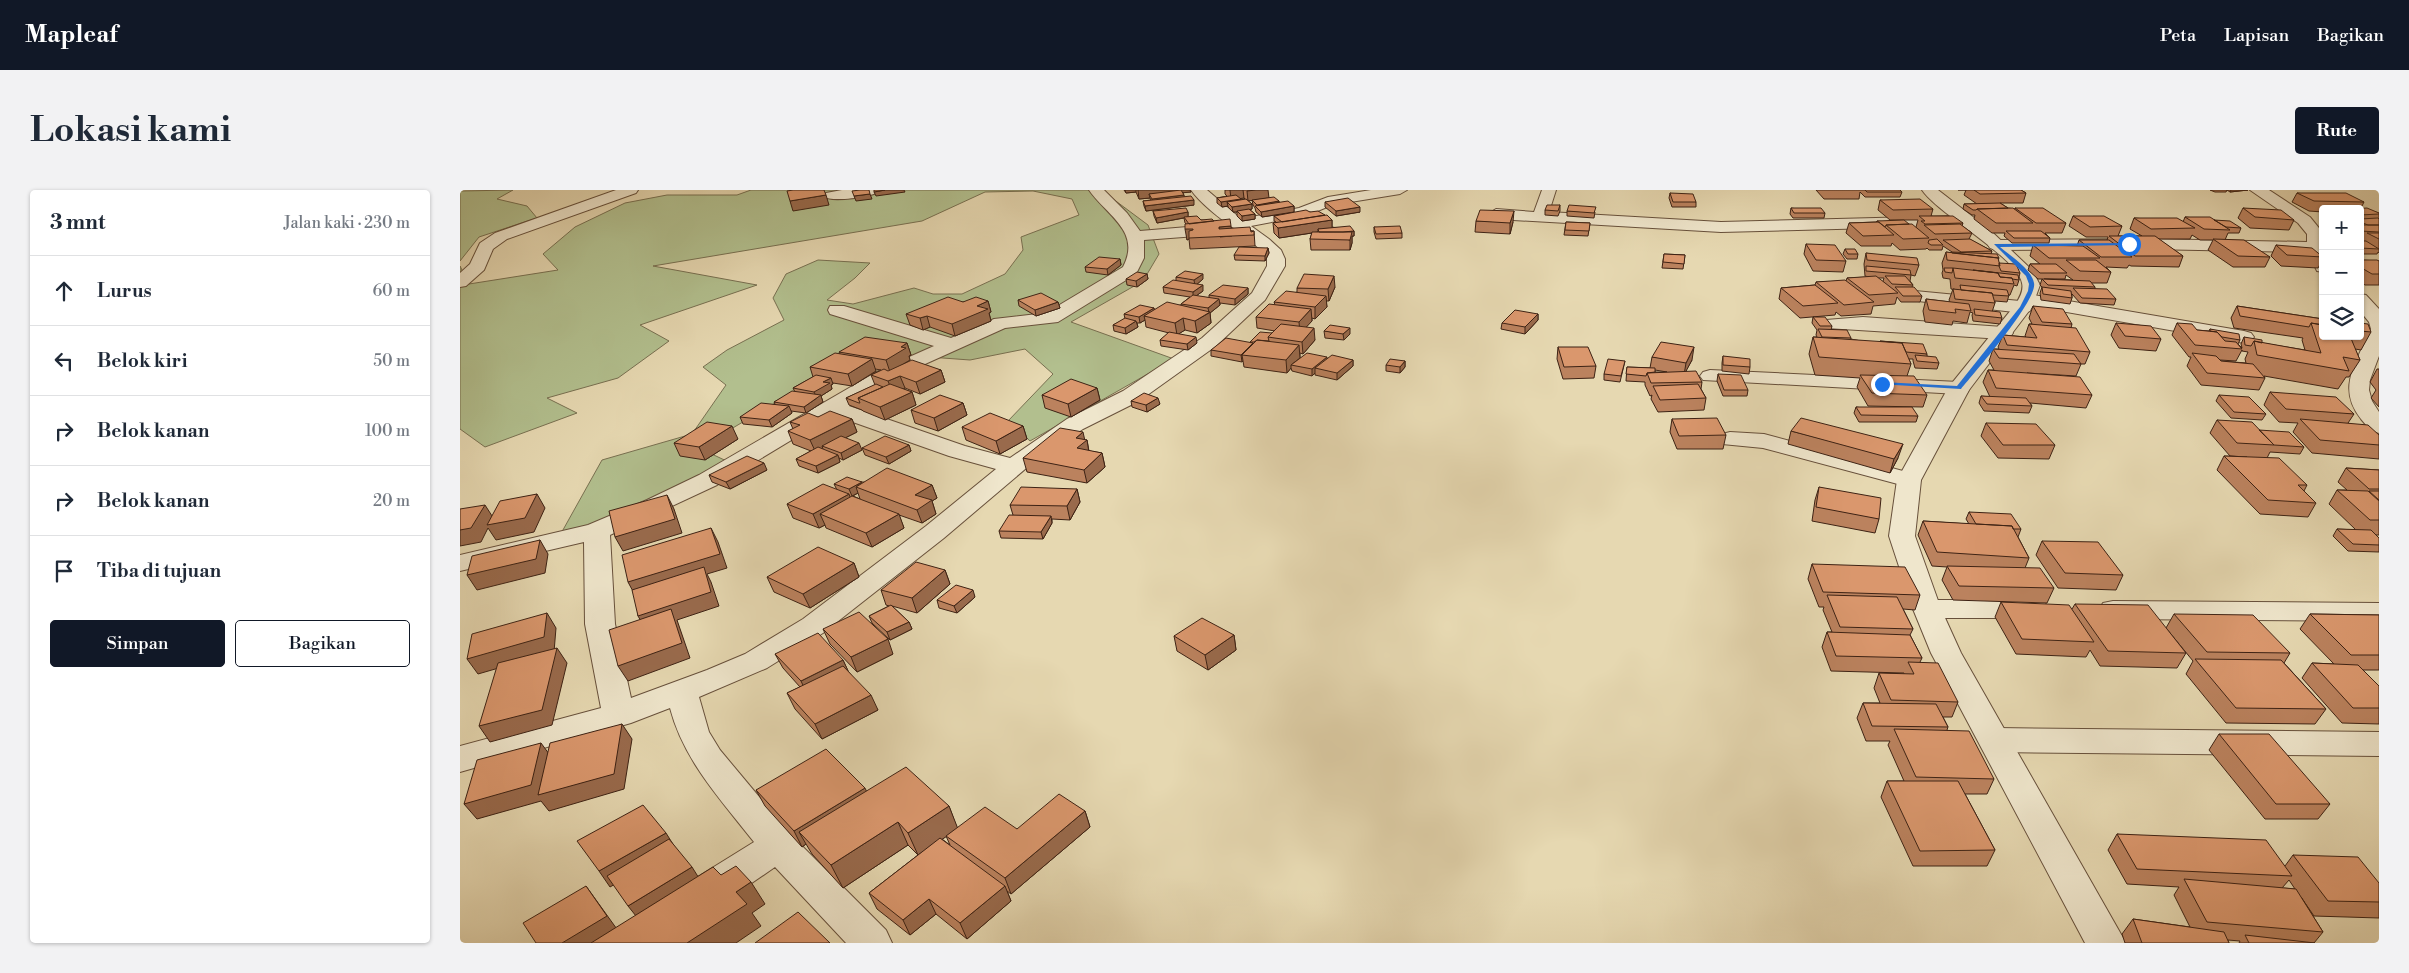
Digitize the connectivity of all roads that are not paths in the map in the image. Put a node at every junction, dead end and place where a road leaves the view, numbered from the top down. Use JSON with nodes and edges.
{"nodes":[{"id":1,"x":631,"y":190,"type":"edge"},
{"id":2,"x":874,"y":190,"type":"edge"},
{"id":3,"x":1096,"y":190,"type":"edge"},
{"id":4,"x":1198,"y":190,"type":"edge"},
{"id":5,"x":1400,"y":190,"type":"edge"},
{"id":6,"x":1549,"y":190,"type":"edge"},
{"id":7,"x":1929,"y":190,"type":"edge"},
{"id":8,"x":2257,"y":190,"type":"edge"},
{"id":9,"x":831,"y":196,"type":"dead end"},
{"id":10,"x":1496,"y":214,"type":"edge"},
{"id":11,"x":1540,"y":217,"type":"junction"},
{"id":12,"x":1966,"y":220,"type":"junction"},
{"id":13,"x":1239,"y":226,"type":"junction"},
{"id":14,"x":2319,"y":233,"type":"edge"},
{"id":15,"x":1135,"y":236,"type":"junction"},
{"id":16,"x":1996,"y":245,"type":"junction"},
{"id":17,"x":460,"y":282,"type":"edge"},
{"id":18,"x":1915,"y":296,"type":"edge"},
{"id":19,"x":2025,"y":304,"type":"junction"},
{"id":20,"x":2364,"y":304,"type":"edge"},
{"id":21,"x":837,"y":310,"type":"dead end"},
{"id":22,"x":1833,"y":324,"type":"edge"},
{"id":23,"x":2379,"y":326,"type":"edge"},
{"id":24,"x":2379,"y":332,"type":"edge"},
{"id":25,"x":2003,"y":333,"type":"junction"},
{"id":26,"x":2244,"y":337,"type":"edge"},
{"id":27,"x":952,"y":345,"type":"junction"},
{"id":28,"x":1710,"y":376,"type":"dead end"},
{"id":29,"x":1959,"y":388,"type":"junction"},
{"id":30,"x":831,"y":407,"type":"junction"},
{"id":31,"x":2379,"y":426,"type":"edge"},
{"id":32,"x":1730,"y":439,"type":"dead end"},
{"id":33,"x":1012,"y":466,"type":"junction"},
{"id":34,"x":1908,"y":480,"type":"junction"},
{"id":35,"x":597,"y":531,"type":"junction"},
{"id":36,"x":460,"y":563,"type":"edge"},
{"id":37,"x":1927,"y":609,"type":"junction"},
{"id":38,"x":2379,"y":612,"type":"edge"},
{"id":39,"x":681,"y":692,"type":"junction"},
{"id":40,"x":620,"y":715,"type":"junction"},
{"id":41,"x":1996,"y":740,"type":"junction"},
{"id":42,"x":2379,"y":744,"type":"edge"},
{"id":43,"x":460,"y":759,"type":"edge"},
{"id":44,"x":778,"y":846,"type":"junction"},
{"id":45,"x":678,"y":911,"type":"edge"},
{"id":46,"x":872,"y":943,"type":"edge"},
{"id":47,"x":2106,"y":943,"type":"edge"}],
"edges":[{"from":1,"to":17,"type":"street"},
{"from":2,"to":9,"type":"street"},
{"from":3,"to":15,"type":"street"},
{"from":4,"to":13,"type":"street"},
{"from":5,"to":13,"type":"street"},
{"from":6,"to":11,"type":"street"},
{"from":7,"to":12,"type":"street"},
{"from":8,"to":14,"type":"street"},
{"from":10,"to":11,"type":"street"},
{"from":11,"to":12,"type":"street"},
{"from":12,"to":16,"type":"street"},
{"from":13,"to":15,"type":"street"},
{"from":13,"to":33,"type":"street"},
{"from":14,"to":16,"type":"street"},
{"from":15,"to":27,"type":"street"},
{"from":16,"to":19,"type":"street"},
{"from":18,"to":19,"type":"street"},
{"from":19,"to":25,"type":"street"},
{"from":19,"to":26,"type":"street"},
{"from":20,"to":23,"type":"street"},
{"from":21,"to":27,"type":"street"},
{"from":22,"to":25,"type":"street"},
{"from":24,"to":31,"type":"street"},
{"from":25,"to":29,"type":"street"},
{"from":27,"to":30,"type":"street"},
{"from":28,"to":29,"type":"street"},
{"from":29,"to":34,"type":"street"},
{"from":30,"to":33,"type":"street"},
{"from":30,"to":35,"type":"street"},
{"from":32,"to":34,"type":"street"},
{"from":33,"to":39,"type":"street"},
{"from":34,"to":37,"type":"street"},
{"from":35,"to":36,"type":"street"},
{"from":35,"to":40,"type":"street"},
{"from":37,"to":38,"type":"street"},
{"from":37,"to":41,"type":"street"},
{"from":39,"to":40,"type":"street"},
{"from":39,"to":44,"type":"street"},
{"from":40,"to":43,"type":"street"},
{"from":41,"to":42,"type":"street"},
{"from":41,"to":47,"type":"street"},
{"from":44,"to":45,"type":"street"},
{"from":44,"to":46,"type":"street"}]}
